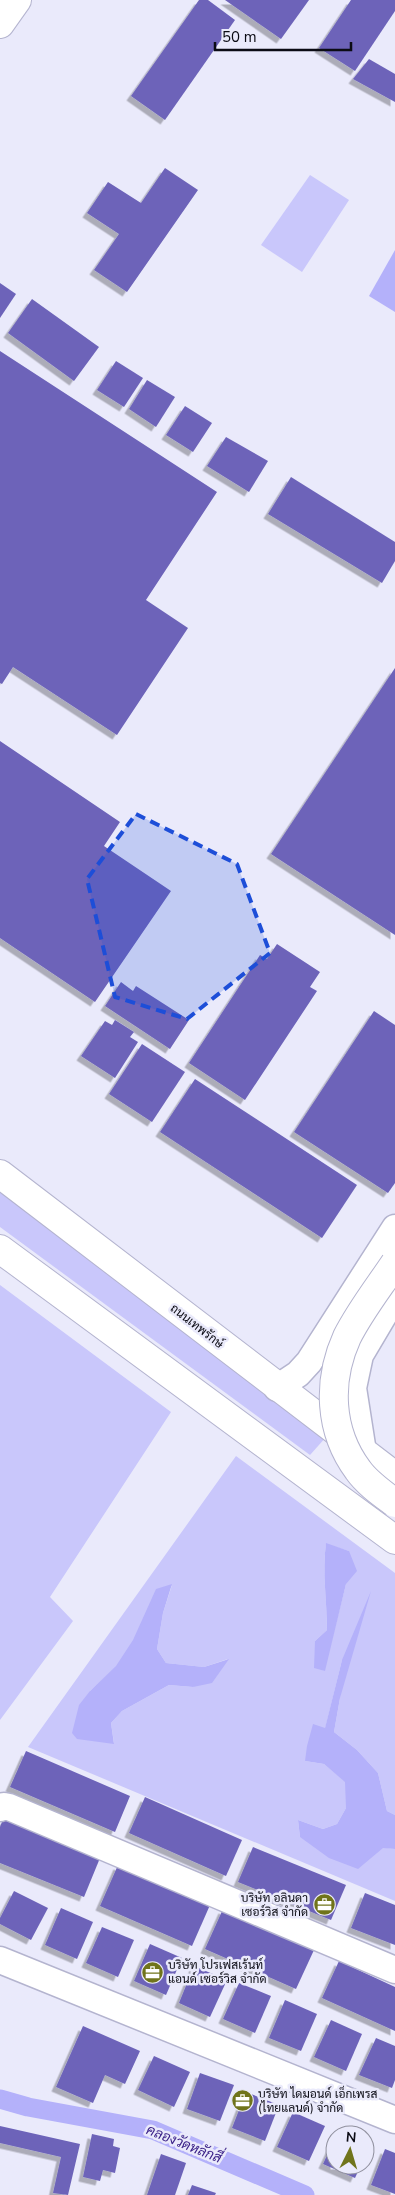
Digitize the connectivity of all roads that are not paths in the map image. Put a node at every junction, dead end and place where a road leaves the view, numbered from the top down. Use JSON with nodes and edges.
{"nodes":[{"id":1,"x":17,"y":0,"type":"edge"},
{"id":2,"x":0,"y":24,"type":"edge"},
{"id":3,"x":0,"y":1174,"type":"edge"},
{"id":4,"x":395,"y":1228,"type":"edge"},
{"id":5,"x":0,"y":1249,"type":"edge"},
{"id":6,"x":395,"y":1263,"type":"edge"},
{"id":7,"x":395,"y":1296,"type":"edge"},
{"id":8,"x":322,"y":1340,"type":"junction"},
{"id":9,"x":360,"y":1355,"type":"junction"},
{"id":10,"x":278,"y":1388,"type":"junction"},
{"id":11,"x":364,"y":1452,"type":"junction"},
{"id":12,"x":395,"y":1476,"type":"edge"},
{"id":13,"x":395,"y":1503,"type":"edge"},
{"id":14,"x":395,"y":1540,"type":"edge"},
{"id":15,"x":0,"y":1808,"type":"edge"},
{"id":16,"x":0,"y":1960,"type":"edge"},
{"id":17,"x":395,"y":1970,"type":"edge"},
{"id":18,"x":395,"y":2120,"type":"edge"}],
"edges":[{"from":1,"to":2,"type":"main road"},
{"from":3,"to":10,"type":"main road","name":"ถนนเทพรักษ์"},
{"from":4,"to":8,"type":"street"},
{"from":5,"to":14,"type":"main road"},
{"from":6,"to":13,"type":"main road","bridge":true},
{"from":7,"to":9,"type":"street"},
{"from":8,"to":9,"type":"street"},
{"from":8,"to":10,"type":"street"},
{"from":9,"to":11,"type":"street"},
{"from":10,"to":11,"type":"main road","name":"ถนนเทพรักษ์"},
{"from":11,"to":12,"type":"main road","name":"ถนนเทพรักษ์"},
{"from":15,"to":17,"type":"street"},
{"from":16,"to":18,"type":"street"}]}
